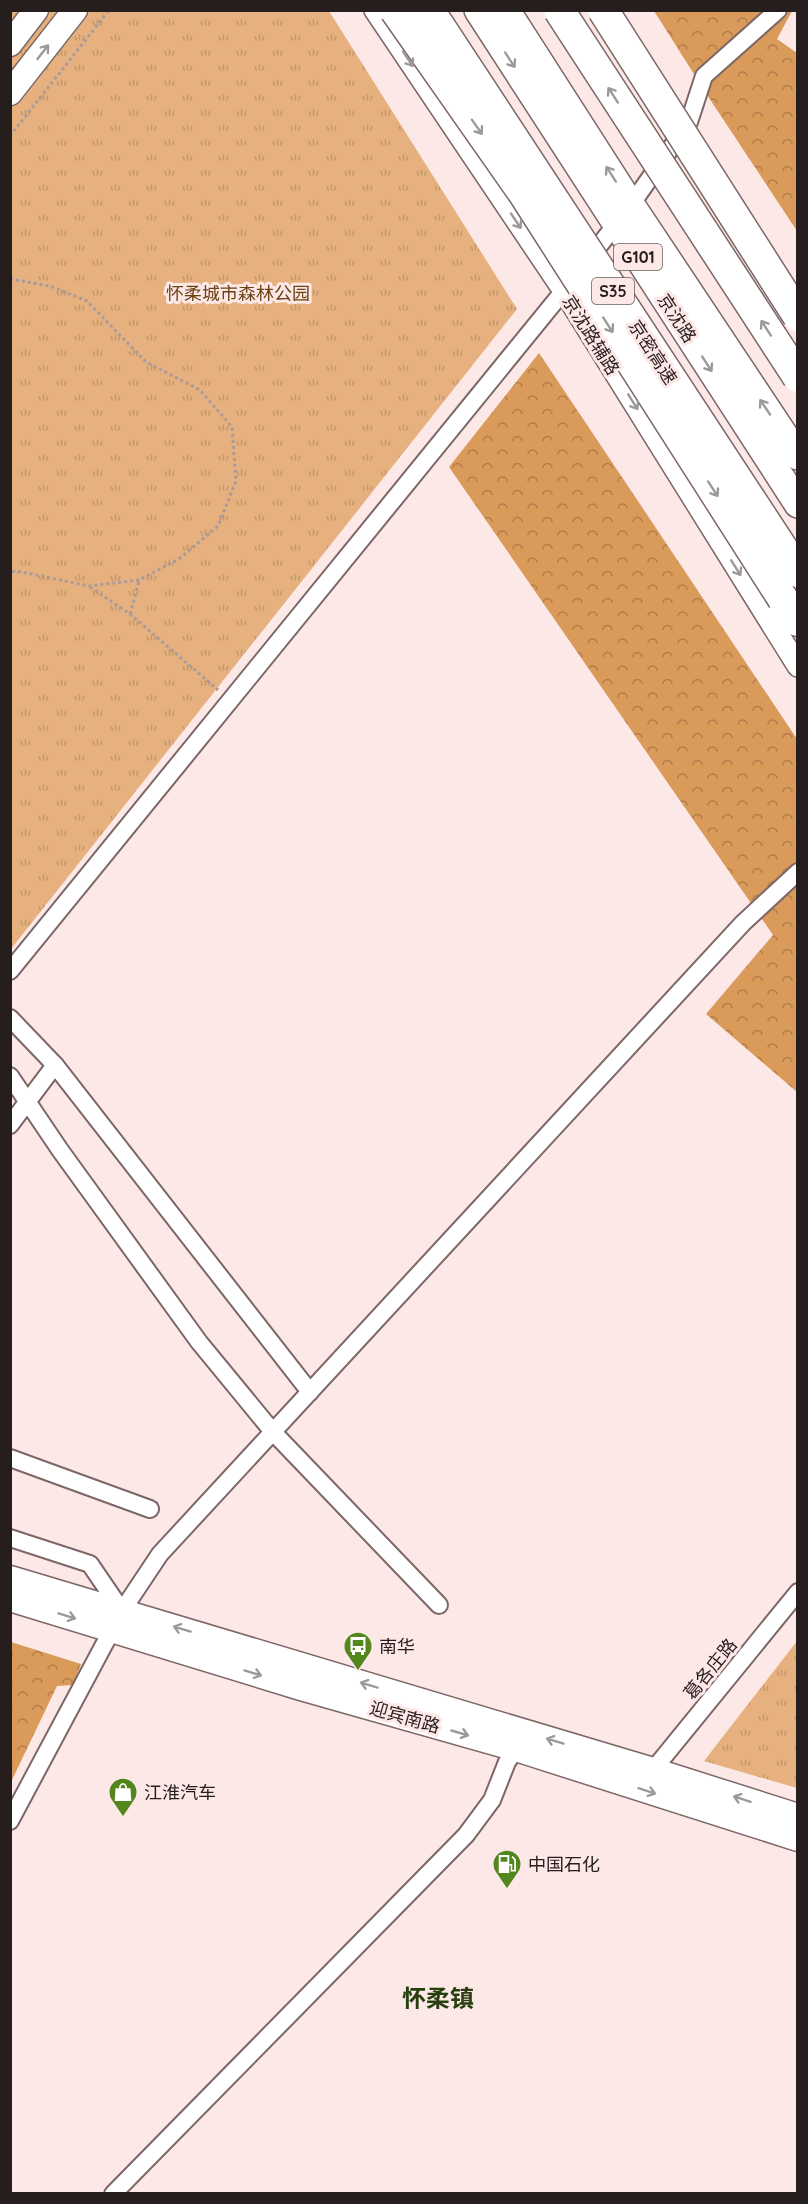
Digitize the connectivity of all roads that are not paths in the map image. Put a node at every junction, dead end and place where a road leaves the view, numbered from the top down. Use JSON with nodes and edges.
{"nodes":[{"id":1,"x":36,"y":10,"type":"edge"},
{"id":2,"x":75,"y":10,"type":"edge"},
{"id":3,"x":375,"y":10,"type":"edge"},
{"id":4,"x":395,"y":10,"type":"edge"},
{"id":5,"x":429,"y":10,"type":"edge"},
{"id":6,"x":478,"y":10,"type":"edge"},
{"id":7,"x":506,"y":10,"type":"edge"},
{"id":8,"x":559,"y":10,"type":"edge"},
{"id":9,"x":603,"y":10,"type":"edge"},
{"id":10,"x":621,"y":10,"type":"edge"},
{"id":11,"x":778,"y":10,"type":"edge"},
{"id":12,"x":10,"y":44,"type":"edge"},
{"id":13,"x":10,"y":93,"type":"edge"},
{"id":14,"x":690,"y":122,"type":"junction"},
{"id":15,"x":624,"y":215,"type":"junction"},
{"id":16,"x":564,"y":291,"type":"junction"},
{"id":17,"x":798,"y":295,"type":"edge"},
{"id":18,"x":798,"y":316,"type":"edge"},
{"id":19,"x":798,"y":377,"type":"edge"},
{"id":20,"x":798,"y":456,"type":"edge"},
{"id":21,"x":798,"y":504,"type":"edge"},
{"id":22,"x":798,"y":572,"type":"edge"},
{"id":23,"x":790,"y":610,"type":"edge"},
{"id":24,"x":798,"y":666,"type":"edge"},
{"id":25,"x":798,"y":872,"type":"edge"},
{"id":26,"x":10,"y":971,"type":"edge"},
{"id":27,"x":10,"y":1018,"type":"edge"},
{"id":28,"x":55,"y":1065,"type":"junction"},
{"id":29,"x":10,"y":1076,"type":"edge"},
{"id":30,"x":27,"y":1101,"type":"junction"},
{"id":31,"x":10,"y":1125,"type":"edge"},
{"id":32,"x":310,"y":1392,"type":"junction"},
{"id":33,"x":273,"y":1432,"type":"junction"},
{"id":34,"x":10,"y":1458,"type":"edge"},
{"id":35,"x":150,"y":1509,"type":"dead end"},
{"id":36,"x":10,"y":1538,"type":"edge"},
{"id":37,"x":10,"y":1578,"type":"edge"},
{"id":38,"x":798,"y":1592,"type":"edge"},
{"id":39,"x":10,"y":1599,"type":"edge"},
{"id":40,"x":439,"y":1605,"type":"dead end"},
{"id":41,"x":117,"y":1620,"type":"junction"},
{"id":42,"x":516,"y":1749,"type":"junction"},
{"id":43,"x":652,"y":1770,"type":"junction"},
{"id":44,"x":798,"y":1816,"type":"edge"},
{"id":45,"x":10,"y":1821,"type":"edge"},
{"id":46,"x":798,"y":1839,"type":"edge"},
{"id":47,"x":113,"y":2193,"type":"edge"}],
"edges":[{"from":1,"to":12,"type":"main road"},
{"from":13,"to":2,"type":"main road","one_way":true},
{"from":3,"to":16,"type":"street","name":"京沈路辅路","one_way":true},
{"from":4,"to":23,"type":"highway","one_way":true,"bridge":true},
{"from":5,"to":22,"type":"highway","name":"京密高速","number":"S35","bridge":true},
{"from":6,"to":15,"type":"highway","name":"京沈路","number":"G101","one_way":true},
{"from":15,"to":7,"type":"highway","name":"京沈路","number":"G101","one_way":true},
{"from":19,"to":8,"type":"highway","one_way":true,"bridge":true},
{"from":9,"to":18,"type":"highway","bridge":true},
{"from":10,"to":14,"type":"street"},
{"from":11,"to":14,"type":"street"},
{"from":14,"to":15,"type":"street"},
{"from":14,"to":17,"type":"street"},
{"from":15,"to":16,"type":"street"},
{"from":20,"to":15,"type":"highway","name":"京沈路","number":"G101","one_way":true},
{"from":15,"to":21,"type":"highway","name":"京沈路","number":"G101","one_way":true},
{"from":16,"to":24,"type":"street","name":"京沈路辅路","one_way":true},
{"from":16,"to":26,"type":"street"},
{"from":25,"to":32,"type":"street"},
{"from":27,"to":28,"type":"street"},
{"from":28,"to":30,"type":"street"},
{"from":28,"to":32,"type":"street"},
{"from":29,"to":30,"type":"street"},
{"from":30,"to":31,"type":"street"},
{"from":30,"to":33,"type":"street"},
{"from":32,"to":33,"type":"street"},
{"from":33,"to":40,"type":"street"},
{"from":33,"to":41,"type":"street"},
{"from":34,"to":35,"type":"street"},
{"from":36,"to":41,"type":"street"},
{"from":37,"to":41,"type":"main road","name":"迎宾南路"},
{"from":38,"to":43,"type":"street","name":"葛各庄路"},
{"from":39,"to":41,"type":"main road","name":"迎宾南路","one_way":true},
{"from":41,"to":42,"type":"main road","name":"迎宾南路","one_way":true},
{"from":43,"to":41,"type":"main road","name":"迎宾南路","one_way":true},
{"from":41,"to":45,"type":"street"},
{"from":42,"to":46,"type":"main road","name":"迎宾南路","one_way":true},
{"from":42,"to":47,"type":"street"},
{"from":44,"to":43,"type":"main road","name":"迎宾南路","one_way":true}]}
